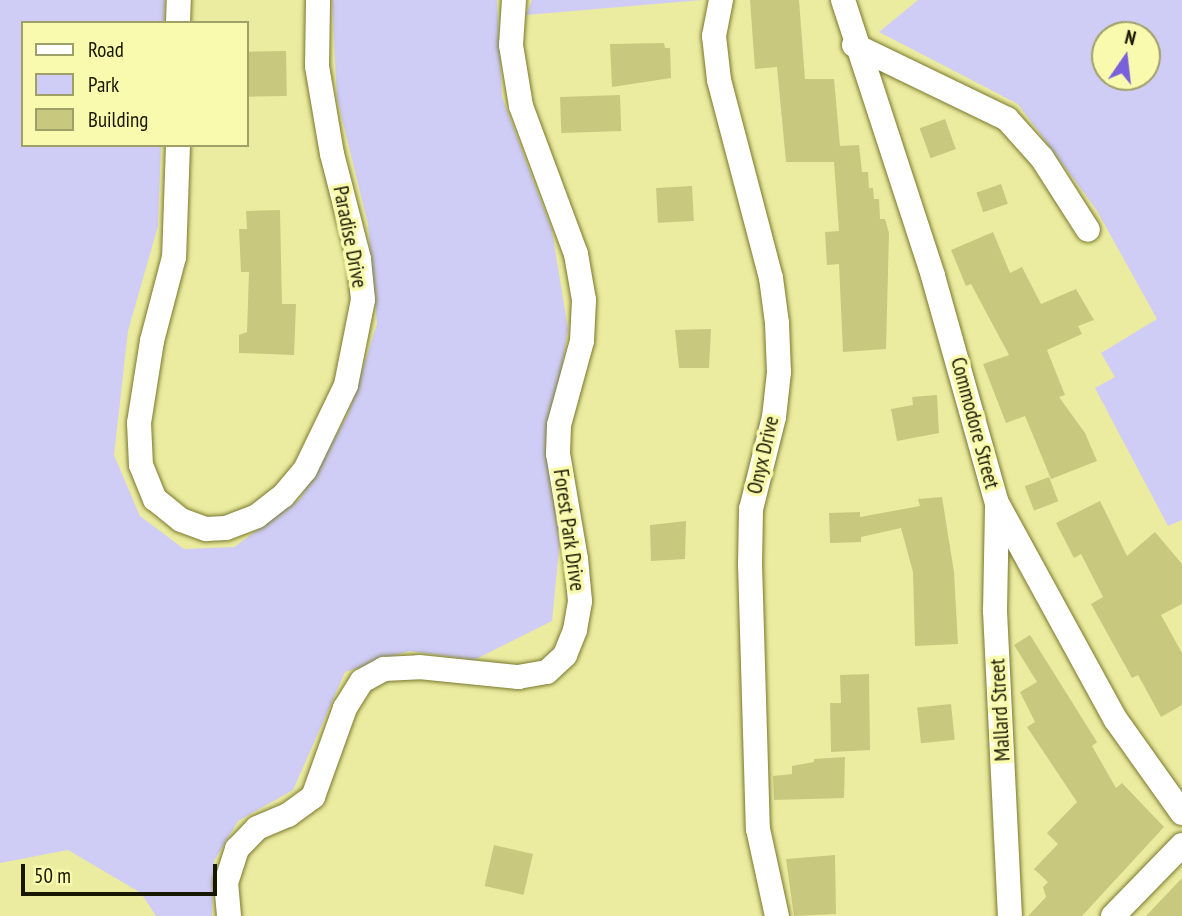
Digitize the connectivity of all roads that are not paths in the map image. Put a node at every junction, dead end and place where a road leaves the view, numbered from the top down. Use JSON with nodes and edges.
{"nodes":[{"id":1,"x":178,"y":0,"type":"edge"},
{"id":2,"x":318,"y":0,"type":"edge"},
{"id":3,"x":514,"y":0,"type":"edge"},
{"id":4,"x":720,"y":0,"type":"edge"},
{"id":5,"x":843,"y":0,"type":"edge"},
{"id":6,"x":178,"y":21,"type":"edge"},
{"id":7,"x":854,"y":45,"type":"junction"},
{"id":8,"x":178,"y":147,"type":"edge"},
{"id":9,"x":1088,"y":230,"type":"dead end"},
{"id":10,"x":997,"y":503,"type":"junction"},
{"id":11,"x":1182,"y":813,"type":"edge"},
{"id":12,"x":1182,"y":845,"type":"edge"},
{"id":13,"x":229,"y":916,"type":"edge"},
{"id":14,"x":777,"y":916,"type":"edge"},
{"id":15,"x":1010,"y":916,"type":"edge"},
{"id":16,"x":1113,"y":916,"type":"edge"}],
"edges":[{"from":1,"to":6,"type":"street"},
{"from":2,"to":8,"type":"street","name":"Paradise Drive"},
{"from":3,"to":13,"type":"street","name":"Forest Park Drive"},
{"from":4,"to":14,"type":"street","name":"Onyx Drive"},
{"from":5,"to":7,"type":"street","name":"Commodore Street"},
{"from":7,"to":9,"type":"street"},
{"from":7,"to":10,"type":"street","name":"Commodore Street"},
{"from":10,"to":11,"type":"street","name":"Commodore Street"},
{"from":10,"to":15,"type":"street","name":"Mallard Street"},
{"from":12,"to":16,"type":"street"}]}
